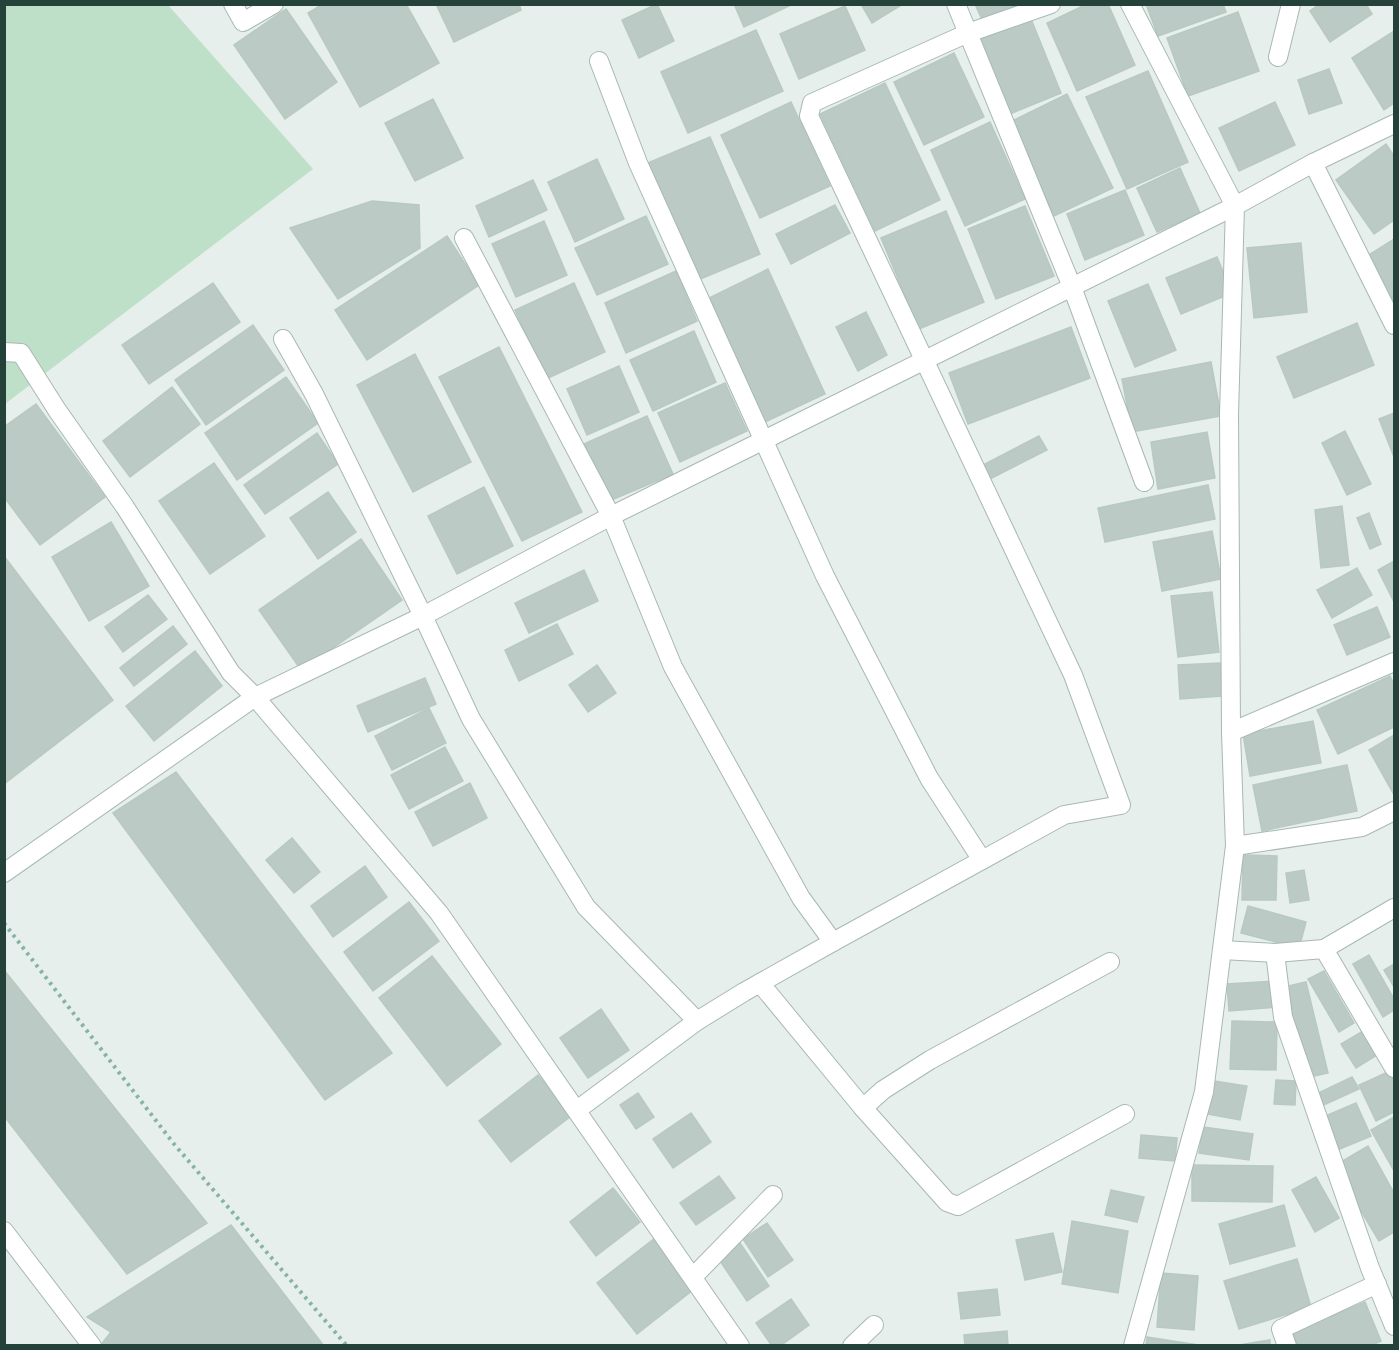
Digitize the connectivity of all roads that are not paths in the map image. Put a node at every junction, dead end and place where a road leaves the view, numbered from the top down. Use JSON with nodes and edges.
{"nodes":[{"id":1,"x":233,"y":4,"type":"edge"},
{"id":2,"x":274,"y":4,"type":"edge"},
{"id":3,"x":956,"y":4,"type":"edge"},
{"id":4,"x":1051,"y":4,"type":"edge"},
{"id":5,"x":1130,"y":4,"type":"edge"},
{"id":6,"x":1290,"y":4,"type":"edge"},
{"id":7,"x":968,"y":33,"type":"junction"},
{"id":8,"x":1278,"y":57,"type":"dead end"},
{"id":9,"x":599,"y":61,"type":"dead end"},
{"id":10,"x":1395,"y":124,"type":"edge"},
{"id":11,"x":1313,"y":164,"type":"junction"},
{"id":12,"x":1235,"y":207,"type":"junction"},
{"id":13,"x":464,"y":238,"type":"dead end"},
{"id":14,"x":1072,"y":287,"type":"junction"},
{"id":15,"x":1395,"y":325,"type":"edge"},
{"id":16,"x":283,"y":339,"type":"dead end"},
{"id":17,"x":4,"y":352,"type":"edge"},
{"id":18,"x":924,"y":360,"type":"junction"},
{"id":19,"x":764,"y":440,"type":"junction"},
{"id":20,"x":1144,"y":482,"type":"dead end"},
{"id":21,"x":611,"y":516,"type":"junction"},
{"id":22,"x":423,"y":616,"type":"junction"},
{"id":23,"x":1395,"y":662,"type":"edge"},
{"id":24,"x":255,"y":697,"type":"junction"},
{"id":25,"x":1231,"y":732,"type":"junction"},
{"id":26,"x":1395,"y":811,"type":"edge"},
{"id":27,"x":1235,"y":846,"type":"junction"},
{"id":28,"x":982,"y":860,"type":"junction"},
{"id":29,"x":4,"y":873,"type":"edge"},
{"id":30,"x":1395,"y":908,"type":"edge"},
{"id":31,"x":833,"y":942,"type":"junction"},
{"id":32,"x":1324,"y":949,"type":"junction"},
{"id":33,"x":1222,"y":950,"type":"junction"},
{"id":34,"x":1275,"y":953,"type":"junction"},
{"id":35,"x":1110,"y":962,"type":"dead end"},
{"id":36,"x":760,"y":983,"type":"junction"},
{"id":37,"x":697,"y":1021,"type":"junction"},
{"id":38,"x":1395,"y":1068,"type":"edge"},
{"id":39,"x":863,"y":1108,"type":"junction"},
{"id":40,"x":577,"y":1110,"type":"junction"},
{"id":41,"x":1125,"y":1114,"type":"dead end"},
{"id":42,"x":773,"y":1195,"type":"dead end"},
{"id":43,"x":4,"y":1231,"type":"edge"},
{"id":44,"x":693,"y":1277,"type":"junction"},
{"id":45,"x":1377,"y":1284,"type":"junction"},
{"id":46,"x":874,"y":1326,"type":"dead end"},
{"id":47,"x":1395,"y":1326,"type":"edge"},
{"id":48,"x":92,"y":1346,"type":"edge"},
{"id":49,"x":740,"y":1346,"type":"edge"},
{"id":50,"x":852,"y":1346,"type":"edge"},
{"id":51,"x":1133,"y":1346,"type":"edge"},
{"id":52,"x":1287,"y":1346,"type":"edge"}],
"edges":[{"from":1,"to":2,"type":"street"},
{"from":3,"to":7,"type":"street"},
{"from":4,"to":7,"type":"street"},
{"from":5,"to":12,"type":"street"},
{"from":6,"to":8,"type":"street"},
{"from":7,"to":14,"type":"street"},
{"from":7,"to":18,"type":"street"},
{"from":9,"to":19,"type":"street"},
{"from":10,"to":11,"type":"street"},
{"from":11,"to":12,"type":"street"},
{"from":11,"to":15,"type":"street"},
{"from":12,"to":14,"type":"street"},
{"from":12,"to":25,"type":"street"},
{"from":13,"to":21,"type":"street"},
{"from":14,"to":18,"type":"street"},
{"from":14,"to":20,"type":"street"},
{"from":16,"to":22,"type":"street"},
{"from":17,"to":24,"type":"street"},
{"from":18,"to":19,"type":"street"},
{"from":18,"to":28,"type":"street"},
{"from":19,"to":21,"type":"street"},
{"from":19,"to":28,"type":"street"},
{"from":21,"to":22,"type":"street"},
{"from":21,"to":31,"type":"street"},
{"from":22,"to":24,"type":"street"},
{"from":22,"to":37,"type":"street"},
{"from":23,"to":25,"type":"street"},
{"from":24,"to":29,"type":"street"},
{"from":24,"to":40,"type":"street"},
{"from":25,"to":27,"type":"street"},
{"from":26,"to":27,"type":"street"},
{"from":27,"to":33,"type":"street"},
{"from":28,"to":31,"type":"street"},
{"from":30,"to":32,"type":"street"},
{"from":31,"to":36,"type":"street"},
{"from":32,"to":34,"type":"street"},
{"from":32,"to":38,"type":"street"},
{"from":33,"to":34,"type":"street"},
{"from":33,"to":51,"type":"street"},
{"from":34,"to":45,"type":"street"},
{"from":35,"to":39,"type":"street"},
{"from":36,"to":37,"type":"street"},
{"from":36,"to":39,"type":"street"},
{"from":37,"to":40,"type":"street"},
{"from":39,"to":41,"type":"street"},
{"from":40,"to":44,"type":"street"},
{"from":42,"to":44,"type":"street"},
{"from":43,"to":48,"type":"street"},
{"from":44,"to":49,"type":"street"},
{"from":45,"to":47,"type":"street"},
{"from":45,"to":52,"type":"street"},
{"from":46,"to":50,"type":"street"}]}
